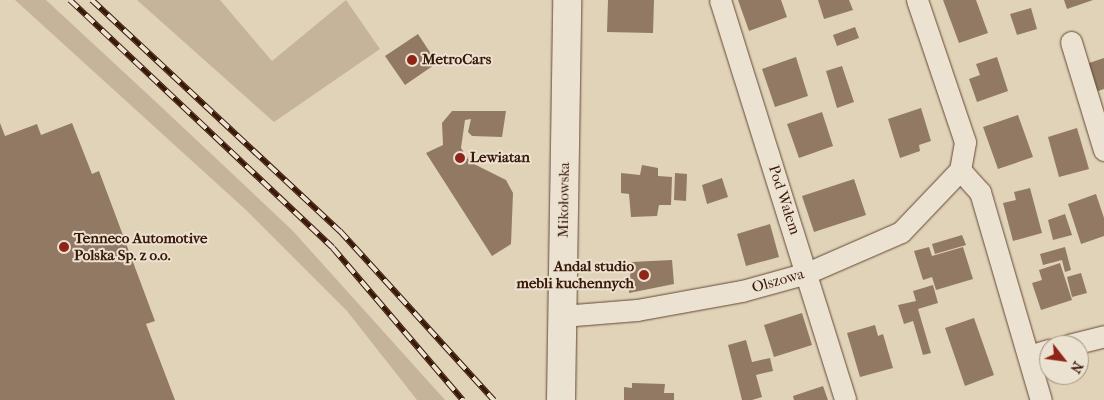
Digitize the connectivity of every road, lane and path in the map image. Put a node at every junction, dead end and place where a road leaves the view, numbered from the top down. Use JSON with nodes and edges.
{"nodes":[{"id":1,"x":567,"y":0,"type":"edge"},
{"id":2,"x":720,"y":0,"type":"edge"},
{"id":3,"x":917,"y":0,"type":"edge"},
{"id":4,"x":1071,"y":42,"type":"dead end"},
{"id":5,"x":1104,"y":150,"type":"edge"},
{"id":6,"x":960,"y":170,"type":"junction"},
{"id":7,"x":807,"y":273,"type":"junction"},
{"id":8,"x":562,"y":316,"type":"junction"},
{"id":9,"x":1104,"y":336,"type":"edge"},
{"id":10,"x":1089,"y":340,"type":"edge"},
{"id":11,"x":1039,"y":353,"type":"edge"},
{"id":12,"x":1029,"y":356,"type":"junction"},
{"id":13,"x":561,"y":400,"type":"edge"},
{"id":14,"x":845,"y":400,"type":"edge"},
{"id":15,"x":1041,"y":400,"type":"edge"}],
"edges":[{"from":1,"to":8,"type":"main road","name":"Mikołowska"},
{"from":2,"to":7,"type":"street","name":"Pod Wałem"},
{"from":3,"to":6,"type":"street"},
{"from":4,"to":5,"type":"street"},
{"from":6,"to":7,"type":"street","name":"Olszowa"},
{"from":6,"to":12,"type":"street"},
{"from":7,"to":8,"type":"street","name":"Olszowa"},
{"from":7,"to":14,"type":"street","name":"Pod Wałem"},
{"from":8,"to":13,"type":"main road","name":"Mikołowska"},
{"from":9,"to":10,"type":"street"},
{"from":11,"to":12,"type":"street"},
{"from":12,"to":15,"type":"street"}]}
